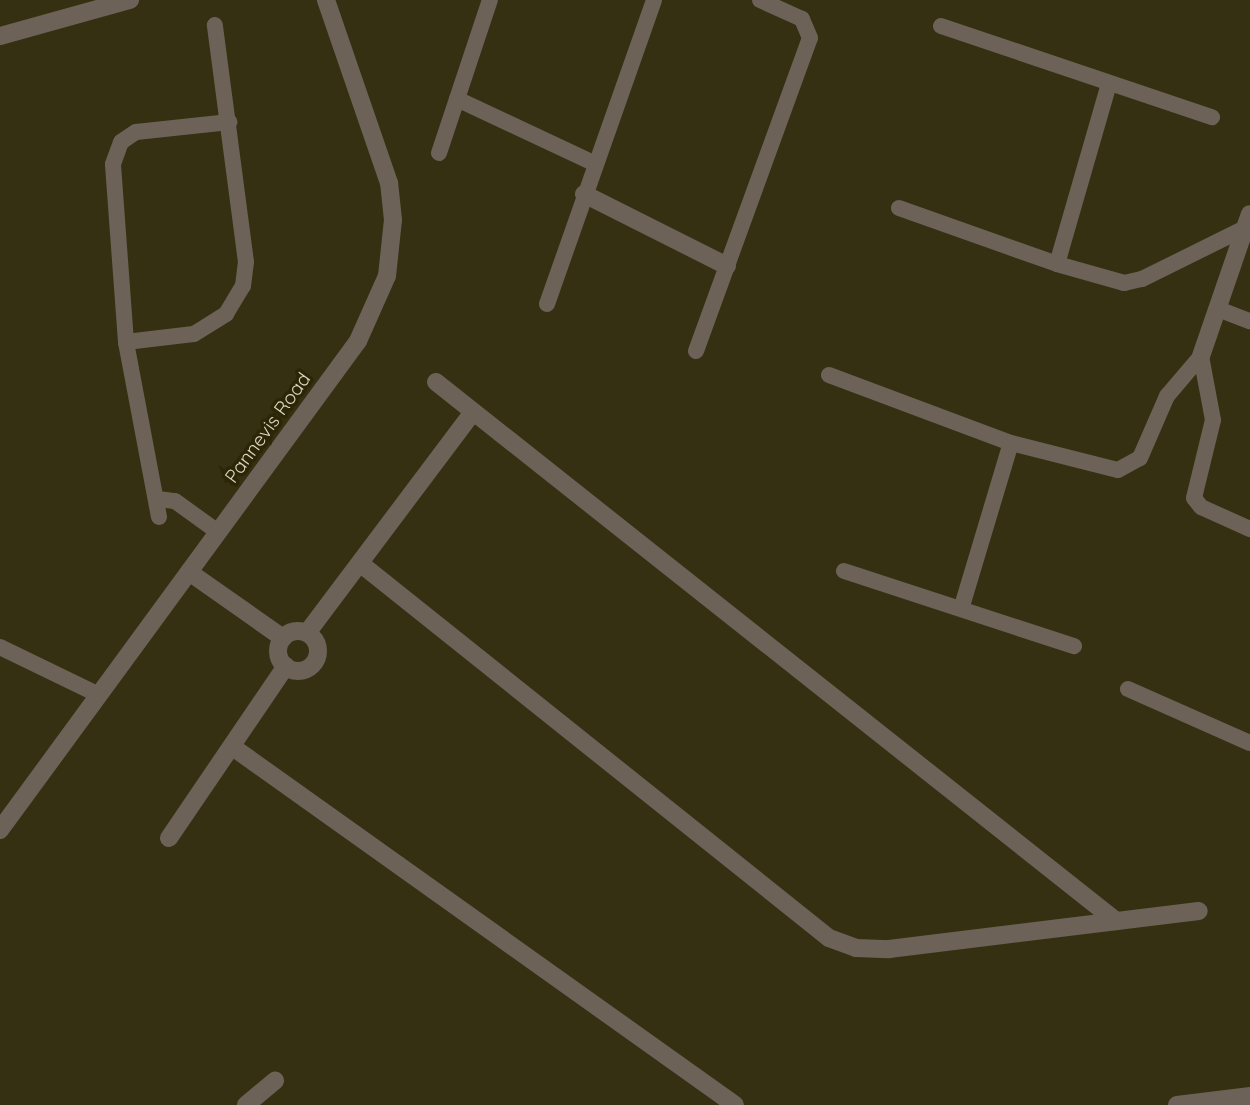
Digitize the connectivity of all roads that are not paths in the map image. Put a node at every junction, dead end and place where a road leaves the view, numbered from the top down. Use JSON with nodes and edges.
{"nodes":[{"id":1,"x":130,"y":0,"type":"edge"},
{"id":2,"x":326,"y":0,"type":"edge"},
{"id":3,"x":490,"y":0,"type":"edge"},
{"id":4,"x":760,"y":0,"type":"edge"},
{"id":5,"x":645,"y":3,"type":"edge"},
{"id":6,"x":93,"y":5,"type":"edge"},
{"id":7,"x":791,"y":6,"type":"edge"},
{"id":8,"x":215,"y":25,"type":"dead end"},
{"id":9,"x":941,"y":26,"type":"dead end"},
{"id":10,"x":0,"y":36,"type":"edge"},
{"id":11,"x":1109,"y":84,"type":"junction"},
{"id":12,"x":457,"y":99,"type":"junction"},
{"id":13,"x":1212,"y":117,"type":"dead end"},
{"id":14,"x":229,"y":122,"type":"junction"},
{"id":15,"x":439,"y":153,"type":"dead end"},
{"id":16,"x":596,"y":164,"type":"junction"},
{"id":17,"x":584,"y":194,"type":"junction"},
{"id":18,"x":899,"y":208,"type":"dead end"},
{"id":19,"x":1248,"y":221,"type":"edge"},
{"id":20,"x":1057,"y":264,"type":"junction"},
{"id":21,"x":727,"y":266,"type":"junction"},
{"id":22,"x":547,"y":304,"type":"dead end"},
{"id":23,"x":1218,"y":309,"type":"junction"},
{"id":24,"x":1250,"y":321,"type":"edge"},
{"id":25,"x":126,"y":342,"type":"junction"},
{"id":26,"x":696,"y":351,"type":"dead end"},
{"id":27,"x":1201,"y":356,"type":"junction"},
{"id":28,"x":828,"y":375,"type":"dead end"},
{"id":29,"x":436,"y":382,"type":"dead end"},
{"id":30,"x":473,"y":412,"type":"junction"},
{"id":31,"x":1011,"y":443,"type":"junction"},
{"id":32,"x":158,"y":499,"type":"junction"},
{"id":33,"x":159,"y":517,"type":"dead end"},
{"id":34,"x":1250,"y":529,"type":"edge"},
{"id":35,"x":218,"y":532,"type":"junction"},
{"id":36,"x":361,"y":564,"type":"junction"},
{"id":37,"x":844,"y":571,"type":"dead end"},
{"id":38,"x":189,"y":572,"type":"junction"},
{"id":39,"x":962,"y":606,"type":"junction"},
{"id":40,"x":307,"y":633,"type":"junction"},
{"id":41,"x":283,"y":638,"type":"junction"},
{"id":42,"x":1074,"y":646,"type":"dead end"},
{"id":43,"x":0,"y":648,"type":"edge"},
{"id":44,"x":286,"y":666,"type":"junction"},
{"id":45,"x":1128,"y":690,"type":"dead end"},
{"id":46,"x":99,"y":695,"type":"junction"},
{"id":47,"x":1250,"y":743,"type":"edge"},
{"id":48,"x":234,"y":748,"type":"junction"},
{"id":49,"x":0,"y":830,"type":"edge"},
{"id":50,"x":169,"y":838,"type":"dead end"},
{"id":51,"x":1199,"y":911,"type":"dead end"},
{"id":52,"x":1116,"y":921,"type":"junction"},
{"id":53,"x":275,"y":1081,"type":"dead end"},
{"id":54,"x":1250,"y":1096,"type":"edge"},
{"id":55,"x":246,"y":1105,"type":"edge"},
{"id":56,"x":735,"y":1105,"type":"edge"},
{"id":57,"x":1177,"y":1105,"type":"edge"}],
"edges":[{"from":1,"to":6,"type":"street"},
{"from":2,"to":35,"type":"street","name":"Pannevis Road"},
{"from":3,"to":12,"type":"lane"},
{"from":4,"to":7,"type":"lane"},
{"from":5,"to":16,"type":"lane"},
{"from":6,"to":10,"type":"street"},
{"from":7,"to":21,"type":"lane"},
{"from":8,"to":14,"type":"lane"},
{"from":9,"to":11,"type":"lane"},
{"from":11,"to":13,"type":"lane"},
{"from":11,"to":20,"type":"lane"},
{"from":12,"to":15,"type":"lane"},
{"from":12,"to":16,"type":"lane"},
{"from":14,"to":25,"type":"lane"},
{"from":14,"to":25,"type":"lane"},
{"from":16,"to":17,"type":"lane"},
{"from":17,"to":21,"type":"street"},
{"from":17,"to":22,"type":"lane"},
{"from":18,"to":20,"type":"lane"},
{"from":19,"to":20,"type":"lane"},
{"from":19,"to":23,"type":"street"},
{"from":21,"to":26,"type":"lane"},
{"from":23,"to":24,"type":"lane"},
{"from":23,"to":27,"type":"street"},
{"from":25,"to":32,"type":"lane"},
{"from":27,"to":31,"type":"lane"},
{"from":27,"to":34,"type":"lane"},
{"from":28,"to":31,"type":"lane"},
{"from":29,"to":30,"type":"street"},
{"from":30,"to":36,"type":"street"},
{"from":30,"to":52,"type":"street"},
{"from":31,"to":39,"type":"lane"},
{"from":32,"to":33,"type":"lane"},
{"from":32,"to":35,"type":"lane"},
{"from":35,"to":38,"type":"street","name":"Pannevis Road"},
{"from":36,"to":40,"type":"street"},
{"from":36,"to":52,"type":"street"},
{"from":37,"to":39,"type":"lane"},
{"from":38,"to":41,"type":"street"},
{"from":38,"to":46,"type":"street","name":"Pannevis Road"},
{"from":39,"to":42,"type":"lane"},
{"from":40,"to":41,"type":"street"},
{"from":40,"to":44,"type":"street"},
{"from":41,"to":44,"type":"street"},
{"from":43,"to":46,"type":"lane"},
{"from":44,"to":48,"type":"street"},
{"from":45,"to":47,"type":"lane"},
{"from":46,"to":49,"type":"street","name":"Pannevis Road"},
{"from":48,"to":50,"type":"street"},
{"from":48,"to":56,"type":"street"},
{"from":51,"to":52,"type":"street"},
{"from":53,"to":55,"type":"street"},
{"from":54,"to":57,"type":"street"}]}
